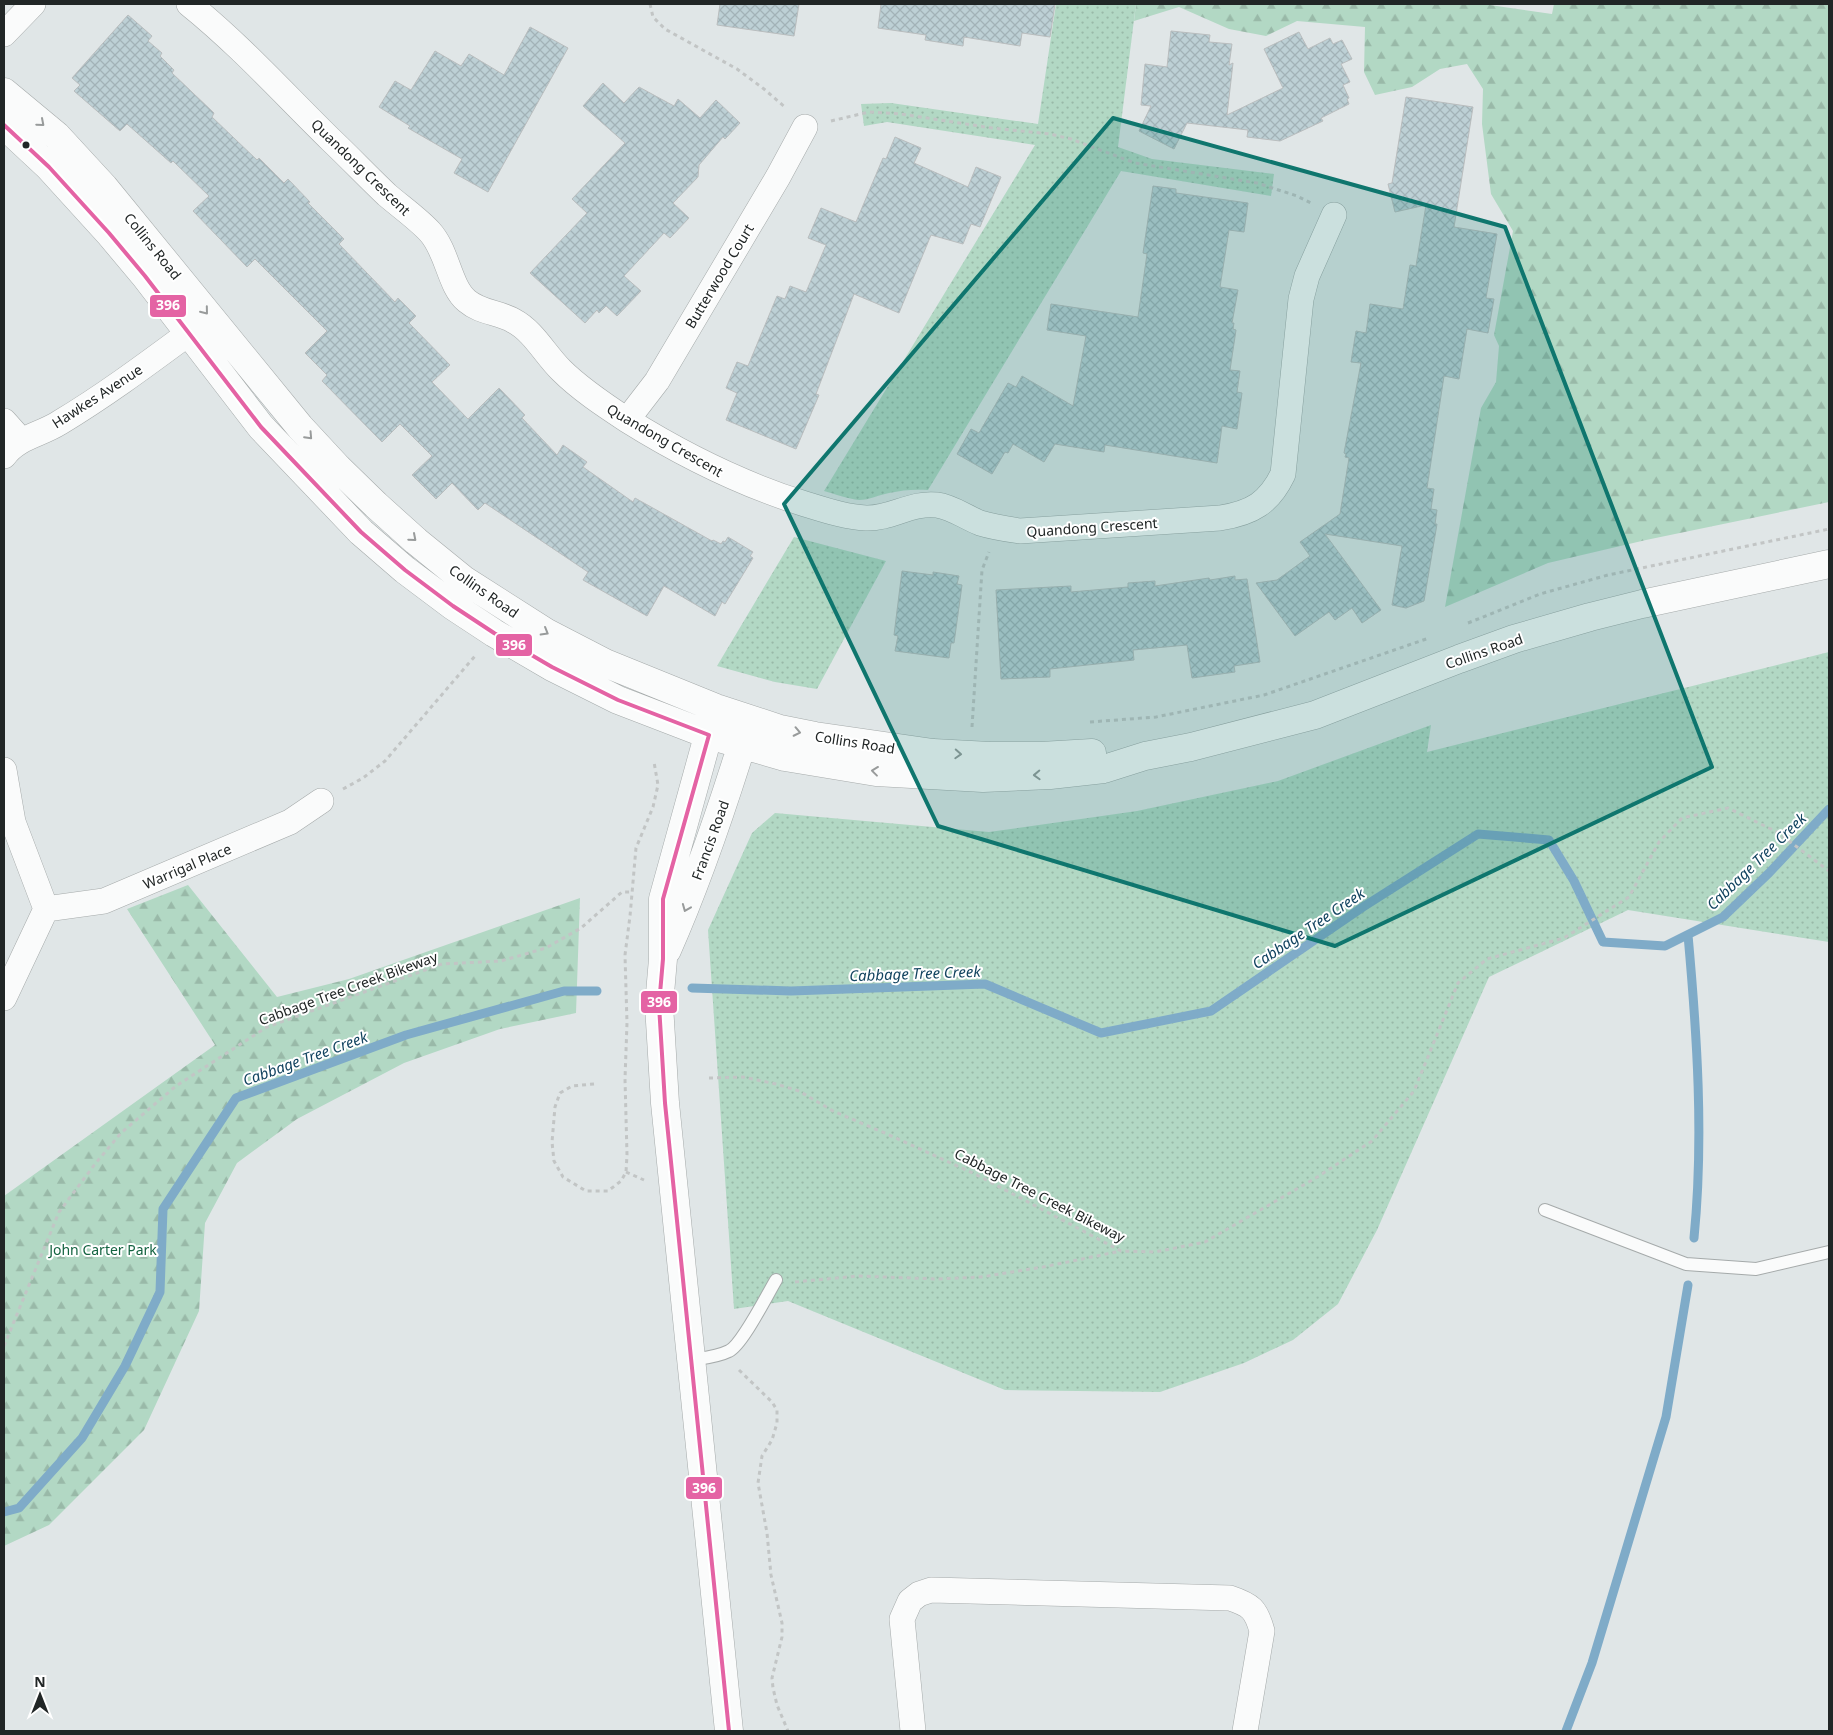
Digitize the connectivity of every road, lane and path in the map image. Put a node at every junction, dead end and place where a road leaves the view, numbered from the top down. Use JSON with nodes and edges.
{"nodes":[{"id":1,"x":34,"y":4,"type":"edge"},
{"id":2,"x":188,"y":4,"type":"edge"},
{"id":3,"x":650,"y":4,"type":"edge"},
{"id":4,"x":4,"y":34,"type":"edge"},
{"id":5,"x":4,"y":92,"type":"edge"},
{"id":6,"x":4,"y":126,"type":"edge"},
{"id":7,"x":804,"y":127,"type":"junction"},
{"id":8,"x":1334,"y":215,"type":"joint"},
{"id":9,"x":189,"y":333,"type":"junction"},
{"id":10,"x":627,"y":420,"type":"junction"},
{"id":11,"x":4,"y":421,"type":"edge"},
{"id":12,"x":12,"y":448,"type":"edge"},
{"id":13,"x":996,"y":528,"type":"junction"},
{"id":14,"x":1829,"y":529,"type":"edge"},
{"id":15,"x":1829,"y":564,"type":"edge"},
{"id":16,"x":1464,"y":624,"type":"dead end"},
{"id":17,"x":1438,"y":634,"type":"dead end"},
{"id":18,"x":476,"y":656,"type":"dead end"},
{"id":19,"x":716,"y":708,"type":"junction"},
{"id":20,"x":750,"y":720,"type":"junction"},
{"id":21,"x":1089,"y":723,"type":"dead end"},
{"id":22,"x":979,"y":730,"type":"dead end"},
{"id":23,"x":709,"y":735,"type":"junction"},
{"id":24,"x":742,"y":746,"type":"junction"},
{"id":25,"x":1145,"y":756,"type":"junction"},
{"id":26,"x":654,"y":762,"type":"dead end"},
{"id":27,"x":4,"y":770,"type":"edge"},
{"id":28,"x":320,"y":801,"type":"joint"},
{"id":29,"x":1829,"y":870,"type":"edge"},
{"id":30,"x":631,"y":892,"type":"junction"},
{"id":31,"x":46,"y":909,"type":"junction"},
{"id":32,"x":663,"y":958,"type":"junction"},
{"id":33,"x":4,"y":998,"type":"edge"},
{"id":34,"x":709,"y":1078,"type":"dead end"},
{"id":35,"x":594,"y":1084,"type":"dead end"},
{"id":36,"x":1545,"y":1210,"type":"dead end"},
{"id":37,"x":1121,"y":1251,"type":"junction"},
{"id":38,"x":1829,"y":1252,"type":"edge"},
{"id":39,"x":776,"y":1280,"type":"joint"},
{"id":40,"x":4,"y":1346,"type":"edge"},
{"id":41,"x":691,"y":1360,"type":"junction"},
{"id":42,"x":735,"y":1366,"type":"dead end"},
{"id":43,"x":729,"y":1731,"type":"edge"},
{"id":44,"x":788,"y":1731,"type":"edge"},
{"id":45,"x":913,"y":1731,"type":"edge"},
{"id":46,"x":1245,"y":1731,"type":"edge"}],
"edges":[{"from":1,"to":4,"type":"street"},
{"from":2,"to":10,"type":"street","name":"Quandong Crescent"},
{"from":3,"to":7,"type":"path"},
{"from":5,"to":19,"type":"main road","name":"Collins Road","one_way":true},
{"from":6,"to":9,"type":"main road","name":"Collins Road"},
{"from":7,"to":8,"type":"path"},
{"from":7,"to":10,"type":"street","name":"Butterwood Court"},
{"from":8,"to":13,"type":"street","name":"Quandong Crescent"},
{"from":9,"to":12,"type":"street","name":"Hawkes Avenue"},
{"from":9,"to":23,"type":"main road","name":"Collins Road"},
{"from":10,"to":13,"type":"street","name":"Quandong Crescent"},
{"from":11,"to":12,"type":"street"},
{"from":13,"to":22,"type":"path"},
{"from":14,"to":16,"type":"path"},
{"from":15,"to":25,"type":"main road","name":"Collins Road"},
{"from":17,"to":21,"type":"path"},
{"from":18,"to":28,"type":"path"},
{"from":19,"to":20,"type":"main road","name":"Collins Road"},
{"from":19,"to":23,"type":"main road","name":"Francis Road"},
{"from":20,"to":24,"type":"main road","name":"Francis Road"},
{"from":20,"to":25,"type":"main road","name":"Collins Road","one_way":true},
{"from":23,"to":24,"type":"main road","name":"Collins Road"},
{"from":23,"to":32,"type":"main road","name":"Francis Road"},
{"from":25,"to":24,"type":"main road","name":"Collins Road","one_way":true},
{"from":24,"to":32,"type":"main road","name":"Francis Road","one_way":true},
{"from":26,"to":30,"type":"path"},
{"from":27,"to":31,"type":"street"},
{"from":28,"to":31,"type":"street","name":"Warrigal Place"},
{"from":29,"to":37,"type":"path","name":"Cabbage Tree Creek Bikeway"},
{"from":30,"to":35,"type":"path"},
{"from":30,"to":40,"type":"path","name":"Cabbage Tree Creek Bikeway"},
{"from":31,"to":33,"type":"street"},
{"from":32,"to":41,"type":"main road","name":"Francis Road"},
{"from":34,"to":37,"type":"path","name":"Cabbage Tree Creek Bikeway"},
{"from":36,"to":38,"type":"lane"},
{"from":37,"to":39,"type":"path"},
{"from":39,"to":41,"type":"lane"},
{"from":41,"to":43,"type":"main road","name":"Francis Road"},
{"from":42,"to":44,"type":"path"},
{"from":45,"to":46,"type":"street"}]}
